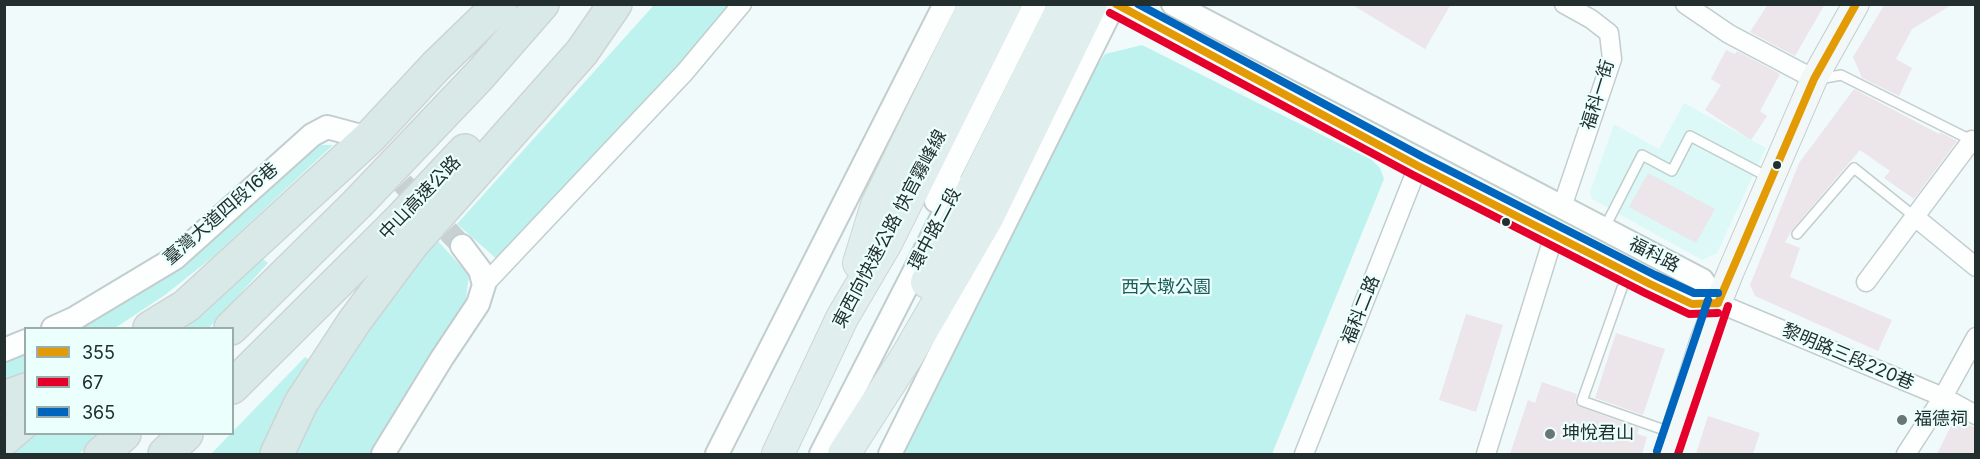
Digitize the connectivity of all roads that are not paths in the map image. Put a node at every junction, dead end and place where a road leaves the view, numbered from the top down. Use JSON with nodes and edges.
{"nodes":[{"id":1,"x":500,"y":4,"type":"edge"},
{"id":2,"x":542,"y":4,"type":"edge"},
{"id":3,"x":604,"y":4,"type":"edge"},
{"id":4,"x":615,"y":4,"type":"edge"},
{"id":5,"x":742,"y":4,"type":"edge"},
{"id":6,"x":945,"y":4,"type":"edge"},
{"id":7,"x":975,"y":4,"type":"edge"},
{"id":8,"x":1005,"y":4,"type":"edge"},
{"id":9,"x":1035,"y":4,"type":"edge"},
{"id":10,"x":1053,"y":4,"type":"edge"},
{"id":11,"x":1065,"y":4,"type":"edge"},
{"id":12,"x":1091,"y":4,"type":"edge"},
{"id":13,"x":1114,"y":4,"type":"edge"},
{"id":14,"x":1173,"y":4,"type":"edge"},
{"id":15,"x":1685,"y":4,"type":"edge"},
{"id":16,"x":1856,"y":4,"type":"edge"},
{"id":17,"x":1570,"y":6,"type":"edge"},
{"id":18,"x":1814,"y":79,"type":"junction"},
{"id":19,"x":357,"y":135,"type":"tunnel mouth"},
{"id":20,"x":1974,"y":141,"type":"edge"},
{"id":21,"x":1418,"y":166,"type":"junction"},
{"id":22,"x":1771,"y":178,"type":"junction"},
{"id":23,"x":1562,"y":207,"type":"junction"},
{"id":24,"x":1915,"y":217,"type":"junction"},
{"id":25,"x":1604,"y":229,"type":"junction"},
{"id":26,"x":1797,"y":234,"type":"dead end"},
{"id":27,"x":1554,"y":235,"type":"junction"},
{"id":28,"x":462,"y":246,"type":"tunnel mouth"},
{"id":29,"x":1976,"y":267,"type":"edge"},
{"id":30,"x":1866,"y":282,"type":"dead end"},
{"id":31,"x":484,"y":285,"type":"junction"},
{"id":32,"x":1622,"y":288,"type":"dead end"},
{"id":33,"x":1718,"y":303,"type":"junction"},
{"id":34,"x":842,"y":318,"type":"junction"},
{"id":35,"x":54,"y":327,"type":"edge"},
{"id":36,"x":152,"y":327,"type":"edge"},
{"id":37,"x":232,"y":327,"type":"edge"},
{"id":38,"x":1976,"y":338,"type":"edge"},
{"id":39,"x":24,"y":342,"type":"edge"},
{"id":40,"x":4,"y":351,"type":"edge"},
{"id":41,"x":234,"y":385,"type":"edge"},
{"id":42,"x":24,"y":391,"type":"edge"},
{"id":43,"x":1942,"y":397,"type":"junction"},
{"id":44,"x":4,"y":399,"type":"edge"},
{"id":45,"x":1976,"y":415,"type":"edge"},
{"id":46,"x":24,"y":422,"type":"edge"},
{"id":47,"x":123,"y":435,"type":"edge"},
{"id":48,"x":185,"y":435,"type":"edge"},
{"id":49,"x":4,"y":438,"type":"edge"},
{"id":50,"x":1670,"y":444,"type":"edge"},
{"id":51,"x":101,"y":454,"type":"edge"},
{"id":52,"x":165,"y":454,"type":"edge"},
{"id":53,"x":277,"y":454,"type":"edge"},
{"id":54,"x":383,"y":454,"type":"edge"},
{"id":55,"x":717,"y":454,"type":"edge"},
{"id":56,"x":778,"y":454,"type":"edge"},
{"id":57,"x":807,"y":454,"type":"edge"},
{"id":58,"x":821,"y":454,"type":"edge"},
{"id":59,"x":843,"y":454,"type":"edge"},
{"id":60,"x":890,"y":454,"type":"edge"},
{"id":61,"x":1304,"y":454,"type":"edge"},
{"id":62,"x":1486,"y":454,"type":"edge"},
{"id":63,"x":1906,"y":454,"type":"edge"}],
"edges":[{"from":1,"to":36,"type":"highway"},
{"from":2,"to":37,"type":"highway"},
{"from":3,"to":41,"type":"highway","name":"中山高速公路"},
{"from":4,"to":53,"type":"highway"},
{"from":5,"to":31,"type":"street"},
{"from":6,"to":55,"type":"street"},
{"from":7,"to":34,"type":"highway"},
{"from":8,"to":34,"type":"highway","name":"東西向快速公路 快官霧峰線"},
{"from":9,"to":57,"type":"street","name":"環中路二段"},
{"from":10,"to":58,"type":"street","name":"環中路二段"},
{"from":11,"to":59,"type":"highway"},
{"from":12,"to":59,"type":"highway"},
{"from":13,"to":21,"type":"street","name":"福科路"},
{"from":13,"to":60,"type":"street"},
{"from":14,"to":23,"type":"street","name":"福科路"},
{"from":15,"to":18,"type":"street"},
{"from":16,"to":18,"type":"main road"},
{"from":17,"to":23,"type":"street","name":"福科一街"},
{"from":18,"to":20,"type":"lane"},
{"from":18,"to":22,"type":"main road"},
{"from":19,"to":35,"type":"street","name":"臺灣大道四段16巷"},
{"from":20,"to":24,"type":"street"},
{"from":21,"to":27,"type":"street","name":"福科路"},
{"from":21,"to":61,"type":"street","name":"福科二路"},
{"from":22,"to":25,"type":"lane"},
{"from":22,"to":33,"type":"main road"},
{"from":23,"to":25,"type":"street","name":"福科路"},
{"from":24,"to":26,"type":"lane"},
{"from":24,"to":29,"type":"street"},
{"from":24,"to":30,"type":"street"},
{"from":25,"to":33,"type":"street","name":"福科路"},
{"from":27,"to":33,"type":"street","name":"福科路"},
{"from":27,"to":62,"type":"street"},
{"from":28,"to":31,"type":"street"},
{"from":31,"to":54,"type":"street"},
{"from":32,"to":50,"type":"lane"},
{"from":33,"to":43,"type":"street","name":"黎明路三段220巷"},
{"from":33,"to":50,"type":"main road"},
{"from":34,"to":56,"type":"highway","name":"東西向快速公路 快官霧峰線"},
{"from":38,"to":43,"type":"street"},
{"from":39,"to":40,"type":"street"},
{"from":42,"to":44,"type":"highway"},
{"from":43,"to":45,"type":"street","name":"黎明路三段220巷"},
{"from":43,"to":63,"type":"street"},
{"from":46,"to":49,"type":"highway"},
{"from":47,"to":51,"type":"highway"},
{"from":48,"to":52,"type":"highway"}]}
